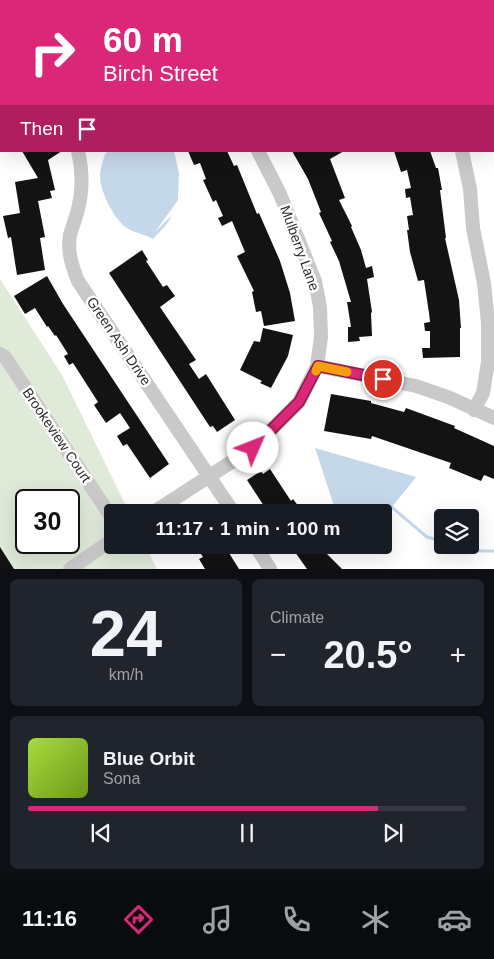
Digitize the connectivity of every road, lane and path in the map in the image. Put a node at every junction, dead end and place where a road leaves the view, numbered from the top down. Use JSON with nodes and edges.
{"nodes":[{"id":1,"x":78,"y":152,"type":"edge"},
{"id":2,"x":259,"y":152,"type":"edge"},
{"id":3,"x":462,"y":152,"type":"edge"},
{"id":4,"x":0,"y":354,"type":"edge"},
{"id":5,"x":318,"y":366,"type":"junction"},
{"id":6,"x":474,"y":410,"type":"junction"},
{"id":7,"x":494,"y":418,"type":"edge"},
{"id":8,"x":210,"y":477,"type":"junction"},
{"id":9,"x":167,"y":504,"type":"edge"},
{"id":10,"x":228,"y":504,"type":"edge"},
{"id":11,"x":104,"y":506,"type":"edge"},
{"id":12,"x":104,"y":546,"type":"edge"},
{"id":13,"x":261,"y":554,"type":"edge"},
{"id":14,"x":70,"y":569,"type":"edge"},
{"id":15,"x":270,"y":569,"type":"edge"}],
"edges":[{"from":1,"to":8,"type":"street","name":"Green Ash Drive"},
{"from":2,"to":5,"type":"street","name":"Mulberry Lane"},
{"from":3,"to":6,"type":"street"},
{"from":4,"to":11,"type":"street","name":"Brookeview Court"},
{"from":5,"to":6,"type":"street"},
{"from":5,"to":8,"type":"street","name":"Mulberry Lane"},
{"from":6,"to":7,"type":"street"},
{"from":8,"to":9,"type":"street","name":"Mulberry Lane"},
{"from":8,"to":10,"type":"street","name":"Green Ash Drive"},
{"from":12,"to":14,"type":"street"},
{"from":13,"to":15,"type":"street"}]}
